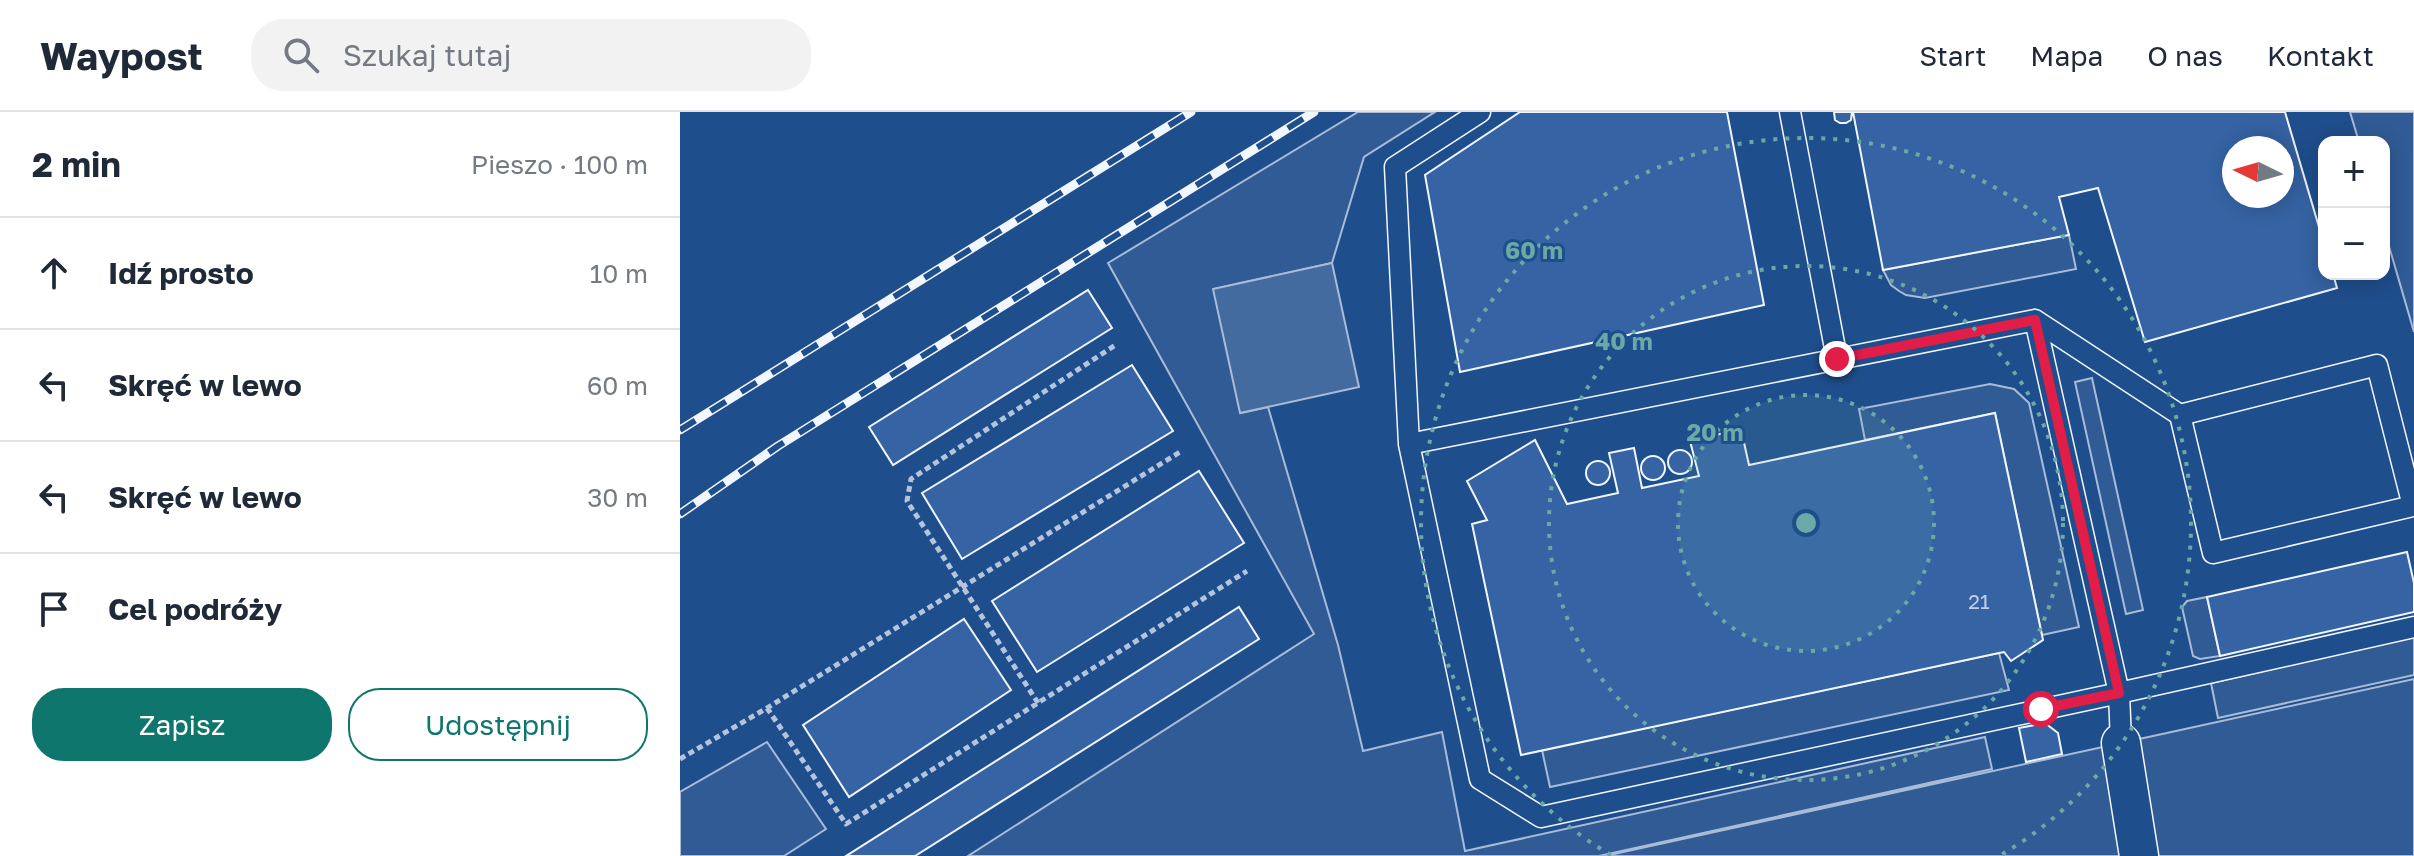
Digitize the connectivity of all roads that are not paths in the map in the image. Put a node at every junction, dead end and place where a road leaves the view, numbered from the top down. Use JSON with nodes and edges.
{"nodes":[{"id":1,"x":1480,"y":112,"type":"edge"},
{"id":2,"x":1790,"y":112,"type":"edge"},
{"id":3,"x":2035,"y":320,"type":"junction"},
{"id":4,"x":1837,"y":359,"type":"junction"},
{"id":5,"x":2180,"y":415,"type":"junction"},
{"id":6,"x":1409,"y":444,"type":"junction"},
{"id":7,"x":2414,"y":507,"type":"edge"},
{"id":8,"x":2414,"y":627,"type":"edge"},
{"id":9,"x":2119,"y":693,"type":"junction"},
{"id":10,"x":2121,"y":743,"type":"joint"},
{"id":11,"x":2139,"y":856,"type":"edge"}],
"edges":[{"from":1,"to":6,"type":"lane"},
{"from":2,"to":4,"type":"lane"},
{"from":3,"to":4,"type":"lane"},
{"from":3,"to":5,"type":"lane"},
{"from":3,"to":9,"type":"lane"},
{"from":4,"to":6,"type":"lane"},
{"from":5,"to":7,"type":"lane"},
{"from":5,"to":7,"type":"lane"},
{"from":6,"to":9,"type":"lane"},
{"from":8,"to":9,"type":"lane"},
{"from":9,"to":10,"type":"lane"},
{"from":10,"to":11,"type":"street"}]}
